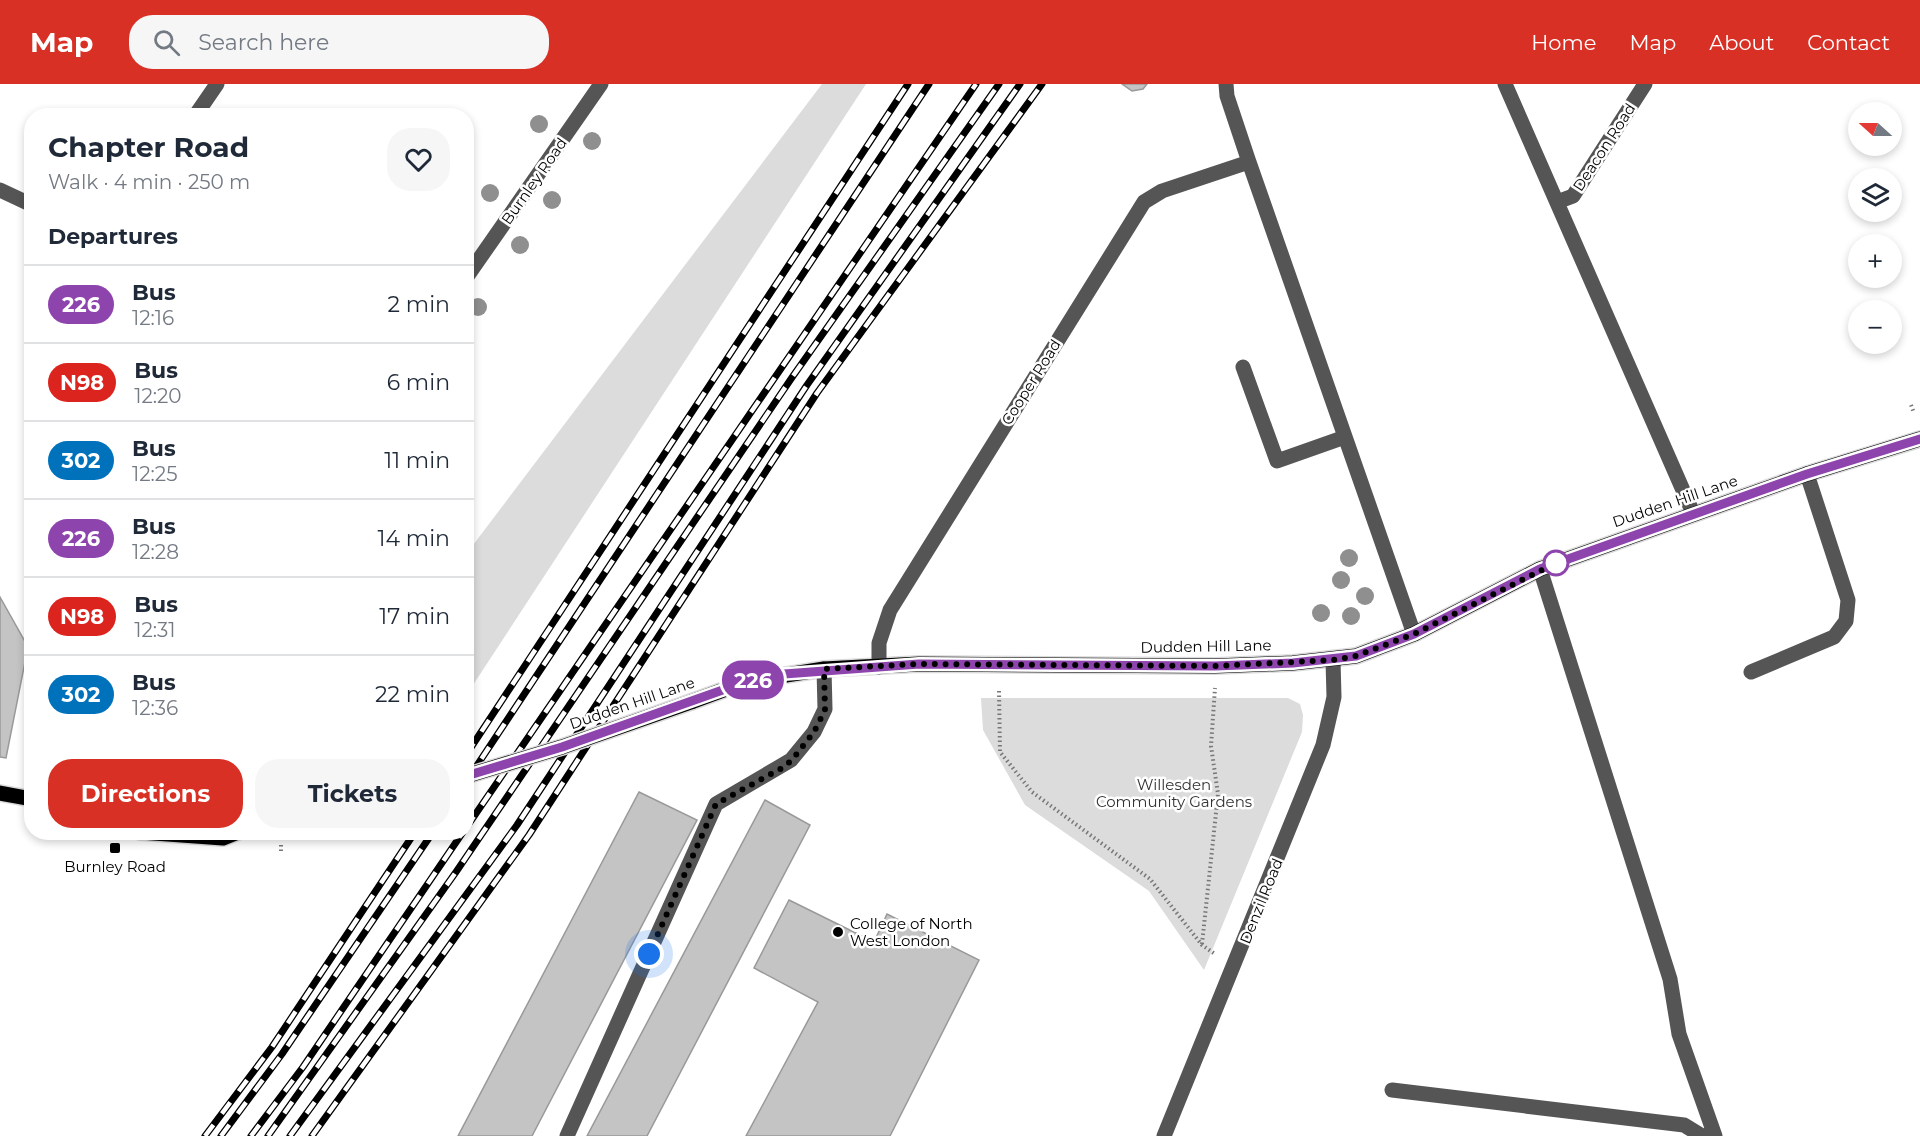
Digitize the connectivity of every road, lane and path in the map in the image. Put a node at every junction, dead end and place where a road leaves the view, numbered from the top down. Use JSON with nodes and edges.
{"nodes":[{"id":1,"x":218,"y":84,"type":"edge"},
{"id":2,"x":602,"y":84,"type":"edge"},
{"id":3,"x":1505,"y":84,"type":"edge"},
{"id":4,"x":1645,"y":84,"type":"edge"},
{"id":5,"x":1226,"y":90,"type":"edge"},
{"id":6,"x":201,"y":108,"type":"edge"},
{"id":7,"x":1249,"y":162,"type":"junction"},
{"id":8,"x":0,"y":190,"type":"edge"},
{"id":9,"x":24,"y":201,"type":"edge"},
{"id":10,"x":1557,"y":202,"type":"junction"},
{"id":11,"x":474,"y":268,"type":"edge"},
{"id":12,"x":1243,"y":367,"type":"dead end"},
{"id":13,"x":1911,"y":405,"type":"dead end"},
{"id":14,"x":1914,"y":412,"type":"dead end"},
{"id":15,"x":1345,"y":437,"type":"junction"},
{"id":16,"x":1920,"y":439,"type":"edge"},
{"id":17,"x":1807,"y":474,"type":"junction"},
{"id":18,"x":1693,"y":513,"type":"junction"},
{"id":19,"x":1540,"y":569,"type":"junction"},
{"id":20,"x":1414,"y":634,"type":"junction"},
{"id":21,"x":1333,"y":660,"type":"junction"},
{"id":22,"x":879,"y":666,"type":"junction"},
{"id":23,"x":824,"y":669,"type":"junction"},
{"id":24,"x":1751,"y":672,"type":"dead end"},
{"id":25,"x":1215,"y":688,"type":"dead end"},
{"id":26,"x":999,"y":691,"type":"dead end"},
{"id":27,"x":474,"y":774,"type":"edge"},
{"id":28,"x":0,"y":793,"type":"edge"},
{"id":29,"x":24,"y":798,"type":"edge"},
{"id":30,"x":281,"y":845,"type":"dead end"},
{"id":31,"x":281,"y":853,"type":"dead end"},
{"id":32,"x":1202,"y":945,"type":"junction"},
{"id":33,"x":1234,"y":967,"type":"junction"},
{"id":34,"x":1392,"y":1090,"type":"dead end"},
{"id":35,"x":567,"y":1136,"type":"edge"},
{"id":36,"x":1164,"y":1136,"type":"edge"},
{"id":37,"x":1702,"y":1136,"type":"edge"},
{"id":38,"x":1715,"y":1136,"type":"edge"}],
"edges":[{"from":1,"to":6,"type":"street"},
{"from":2,"to":11,"type":"street","name":"Burnley Road"},
{"from":3,"to":10,"type":"street"},
{"from":4,"to":10,"type":"street","name":"Deacon Road"},
{"from":5,"to":7,"type":"street"},
{"from":7,"to":15,"type":"street"},
{"from":7,"to":22,"type":"street","name":"Cooper Road"},
{"from":8,"to":9,"type":"street"},
{"from":10,"to":18,"type":"street"},
{"from":12,"to":15,"type":"street"},
{"from":13,"to":14,"type":"path"},
{"from":15,"to":20,"type":"street"},
{"from":16,"to":17,"type":"main road","name":"Dudden Hill Lane"},
{"from":17,"to":18,"type":"main road","name":"Dudden Hill Lane"},
{"from":17,"to":24,"type":"street"},
{"from":18,"to":19,"type":"main road","name":"Dudden Hill Lane"},
{"from":19,"to":20,"type":"main road","name":"Dudden Hill Lane"},
{"from":19,"to":38,"type":"street"},
{"from":20,"to":21,"type":"main road","name":"Dudden Hill Lane"},
{"from":21,"to":22,"type":"main road","name":"Dudden Hill Lane"},
{"from":21,"to":33,"type":"street","name":"Denzil Road"},
{"from":22,"to":23,"type":"main road","name":"Dudden Hill Lane"},
{"from":23,"to":27,"type":"main road","name":"Dudden Hill Lane","bridge":true},
{"from":23,"to":35,"type":"street"},
{"from":25,"to":32,"type":"path"},
{"from":26,"to":32,"type":"path"},
{"from":28,"to":29,"type":"main road"},
{"from":30,"to":31,"type":"path"},
{"from":32,"to":33,"type":"path"},
{"from":33,"to":36,"type":"street","name":"Denzil Road"},
{"from":34,"to":37,"type":"street"}]}
